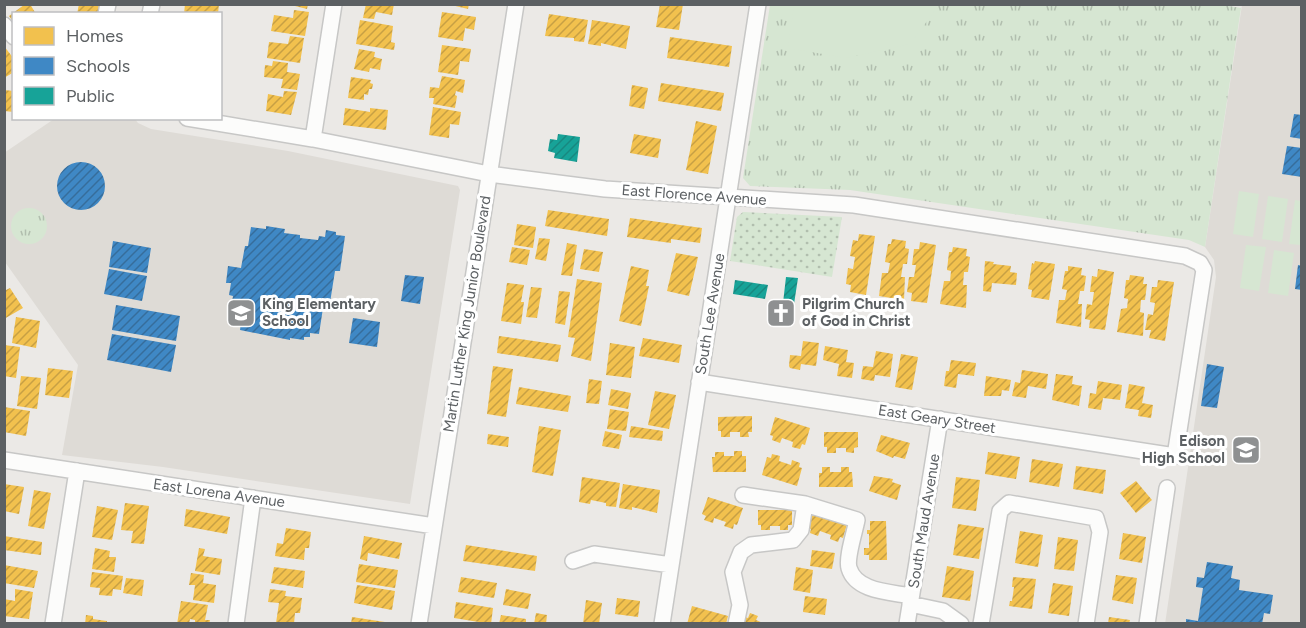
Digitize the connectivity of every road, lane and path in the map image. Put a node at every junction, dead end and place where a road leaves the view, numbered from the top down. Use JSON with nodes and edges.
{"nodes":[{"id":1,"x":334,"y":4,"type":"edge"},
{"id":2,"x":516,"y":4,"type":"edge"},
{"id":3,"x":758,"y":4,"type":"edge"},
{"id":4,"x":199,"y":120,"type":"edge"},
{"id":5,"x":313,"y":139,"type":"junction"},
{"id":6,"x":489,"y":174,"type":"junction"},
{"id":7,"x":728,"y":198,"type":"junction"},
{"id":8,"x":699,"y":382,"type":"junction"},
{"id":9,"x":940,"y":419,"type":"junction"},
{"id":10,"x":1175,"y":456,"type":"joint"},
{"id":11,"x":4,"y":460,"type":"edge"},
{"id":12,"x":77,"y":471,"type":"junction"},
{"id":13,"x":1167,"y":488,"type":"dead end"},
{"id":14,"x":743,"y":495,"type":"dead end"},
{"id":15,"x":253,"y":498,"type":"junction"},
{"id":16,"x":805,"y":504,"type":"junction"},
{"id":17,"x":434,"y":526,"type":"junction"},
{"id":18,"x":573,"y":561,"type":"dead end"},
{"id":19,"x":671,"y":566,"type":"junction"},
{"id":20,"x":911,"y":600,"type":"junction"},
{"id":21,"x":53,"y":624,"type":"edge"},
{"id":22,"x":236,"y":624,"type":"edge"},
{"id":23,"x":419,"y":624,"type":"edge"},
{"id":24,"x":662,"y":624,"type":"edge"},
{"id":25,"x":736,"y":624,"type":"edge"},
{"id":26,"x":907,"y":624,"type":"edge"},
{"id":27,"x":961,"y":624,"type":"edge"},
{"id":28,"x":981,"y":624,"type":"edge"},
{"id":29,"x":1086,"y":624,"type":"edge"},
{"id":30,"x":1148,"y":624,"type":"edge"}],
"edges":[{"from":1,"to":5,"type":"street"},
{"from":2,"to":6,"type":"street","name":"Martin Luther King Junior Boulevard"},
{"from":3,"to":7,"type":"street","name":"South Lee Avenue"},
{"from":4,"to":5,"type":"street","name":"East Florence Avenue"},
{"from":5,"to":6,"type":"street","name":"East Florence Avenue"},
{"from":6,"to":7,"type":"street","name":"East Florence Avenue"},
{"from":6,"to":17,"type":"street","name":"Martin Luther King Junior Boulevard"},
{"from":7,"to":8,"type":"street","name":"South Lee Avenue"},
{"from":7,"to":10,"type":"street","name":"East Florence Avenue"},
{"from":8,"to":9,"type":"street","name":"East Geary Street"},
{"from":8,"to":19,"type":"street","name":"South Lee Avenue"},
{"from":9,"to":10,"type":"street","name":"East Geary Street"},
{"from":9,"to":20,"type":"street","name":"South Maud Avenue"},
{"from":11,"to":12,"type":"street","name":"East Lorena Avenue"},
{"from":12,"to":15,"type":"street","name":"East Lorena Avenue"},
{"from":12,"to":21,"type":"street"},
{"from":13,"to":30,"type":"street"},
{"from":14,"to":16,"type":"street"},
{"from":15,"to":17,"type":"street","name":"East Lorena Avenue"},
{"from":15,"to":22,"type":"street"},
{"from":16,"to":20,"type":"street"},
{"from":16,"to":25,"type":"street"},
{"from":17,"to":23,"type":"street","name":"Martin Luther King Junior Boulevard"},
{"from":18,"to":19,"type":"street"},
{"from":19,"to":24,"type":"street","name":"South Lee Avenue"},
{"from":20,"to":26,"type":"street","name":"South Maud Avenue"},
{"from":20,"to":27,"type":"street"},
{"from":28,"to":29,"type":"street"}]}
